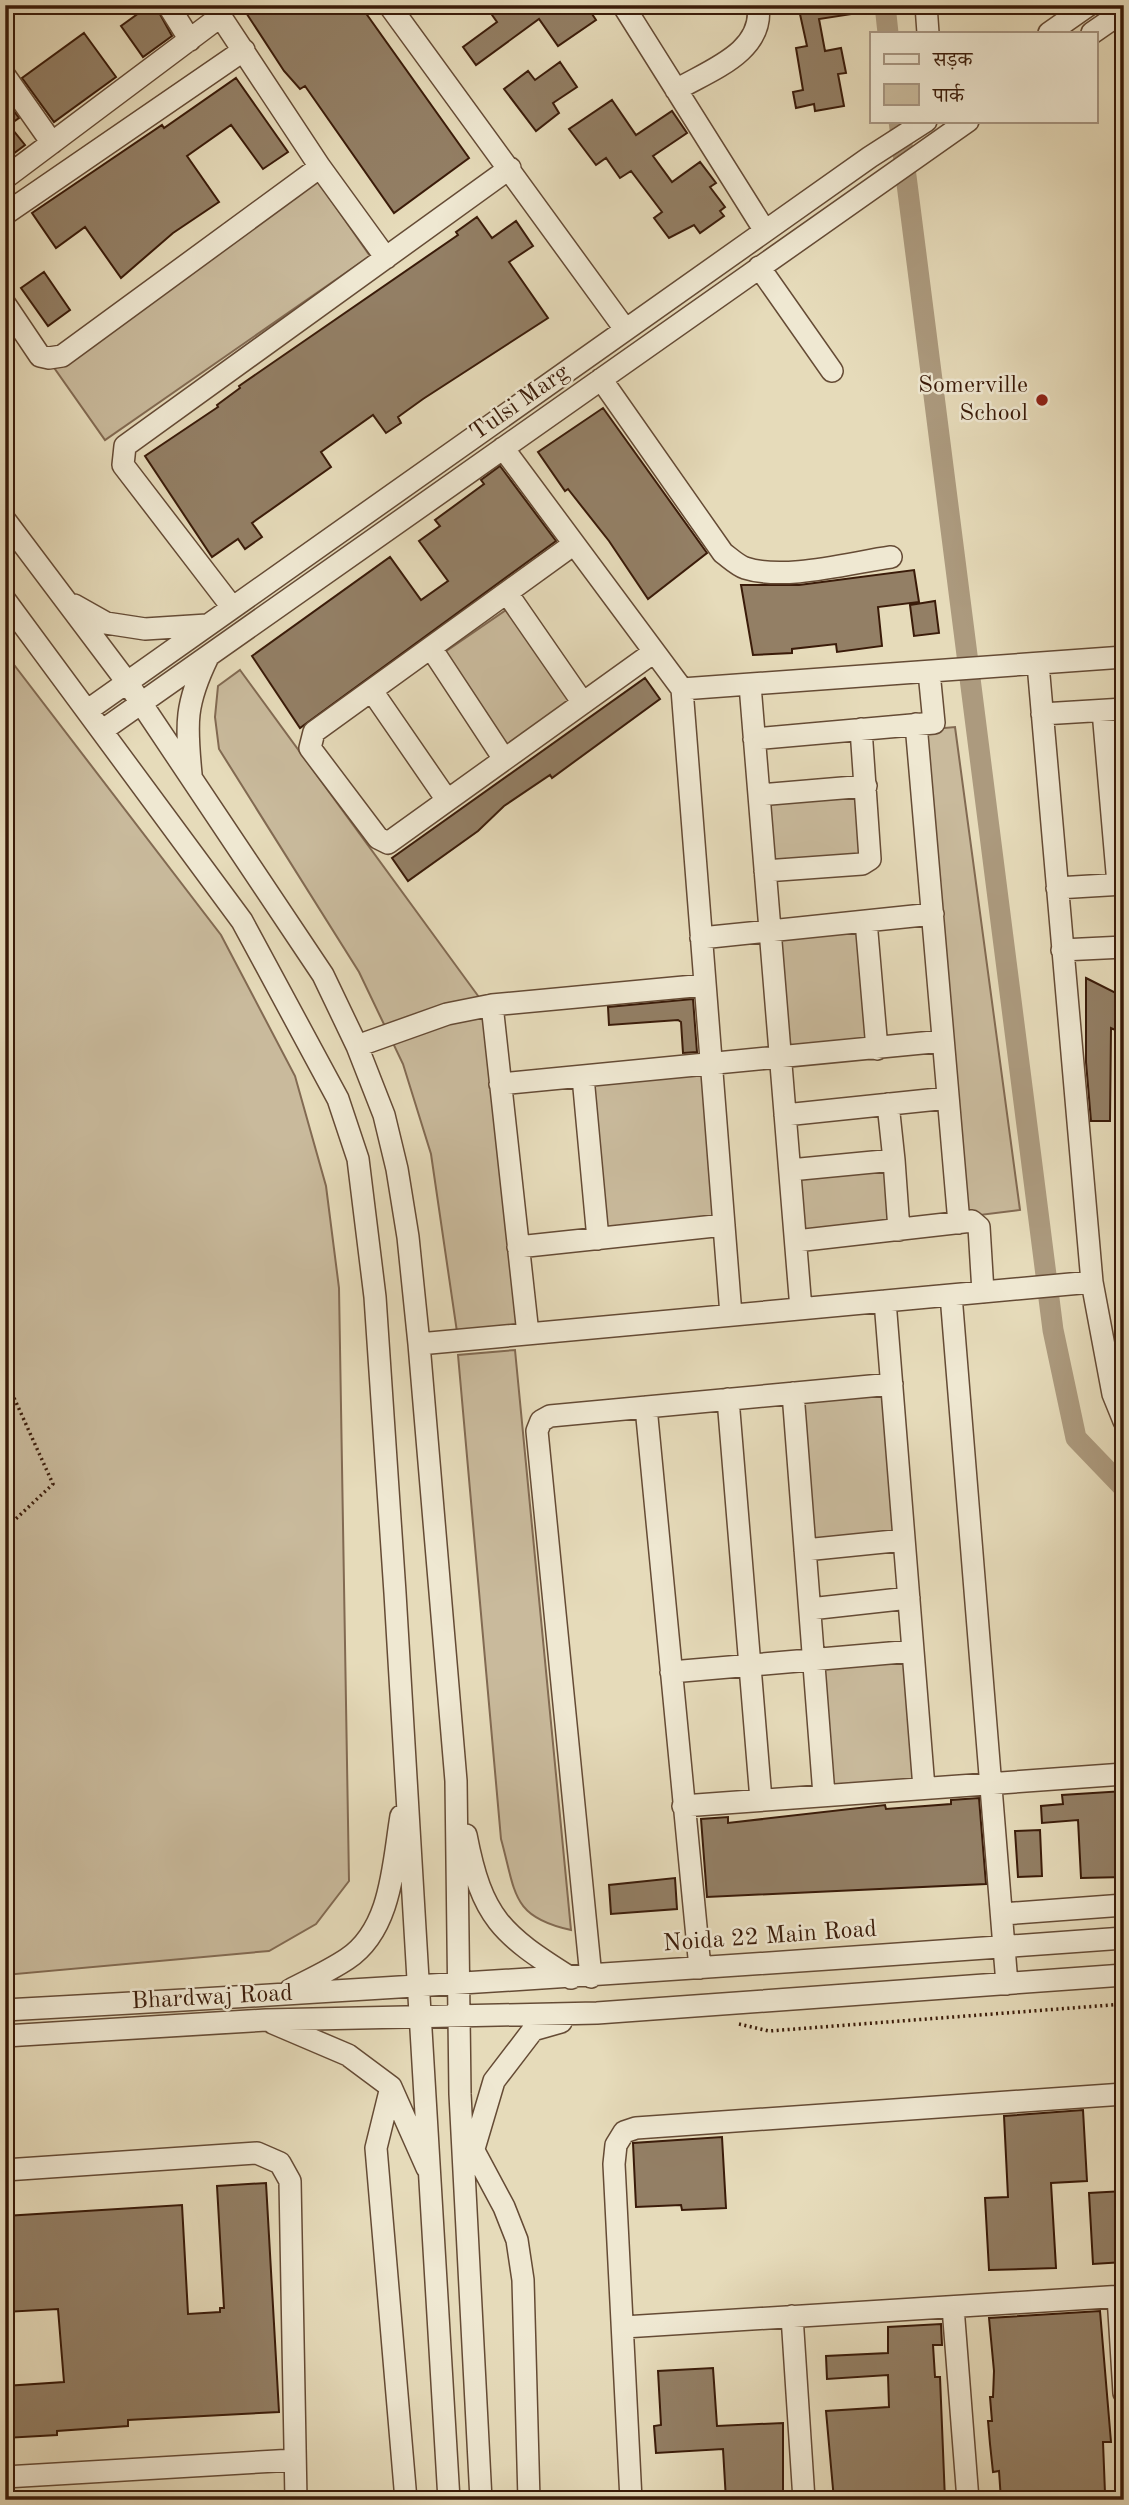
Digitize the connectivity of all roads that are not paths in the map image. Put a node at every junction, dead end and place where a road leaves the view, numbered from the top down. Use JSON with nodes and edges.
{"nodes":[{"id":1,"x":167,"y":5,"type":"edge"},
{"id":2,"x":389,"y":5,"type":"edge"},
{"id":3,"x":623,"y":5,"type":"edge"},
{"id":4,"x":758,"y":5,"type":"edge"},
{"id":5,"x":926,"y":5,"type":"edge"},
{"id":6,"x":1089,"y":5,"type":"edge"},
{"id":7,"x":217,"y":11,"type":"edge"},
{"id":8,"x":1124,"y":11,"type":"edge"},
{"id":9,"x":928,"y":32,"type":"edge"},
{"id":10,"x":1050,"y":32,"type":"edge"},
{"id":11,"x":1093,"y":32,"type":"edge"},
{"id":12,"x":190,"y":40,"type":"junction"},
{"id":13,"x":244,"y":50,"type":"junction"},
{"id":14,"x":5,"y":76,"type":"edge"},
{"id":15,"x":676,"y":90,"type":"junction"},
{"id":16,"x":924,"y":122,"type":"edge"},
{"id":17,"x":967,"y":122,"type":"edge"},
{"id":18,"x":52,"y":144,"type":"junction"},
{"id":19,"x":320,"y":167,"type":"junction"},
{"id":20,"x":510,"y":168,"type":"junction"},
{"id":21,"x":5,"y":178,"type":"edge"},
{"id":22,"x":5,"y":214,"type":"edge"},
{"id":23,"x":765,"y":231,"type":"junction"},
{"id":24,"x":386,"y":258,"type":"junction"},
{"id":25,"x":759,"y":267,"type":"junction"},
{"id":26,"x":5,"y":304,"type":"edge"},
{"id":27,"x":625,"y":329,"type":"junction"},
{"id":28,"x":832,"y":371,"type":"dead end"},
{"id":29,"x":601,"y":379,"type":"junction"},
{"id":30,"x":503,"y":448,"type":"junction"},
{"id":31,"x":5,"y":520,"type":"edge"},
{"id":32,"x":574,"y":544,"type":"junction"},
{"id":33,"x":891,"y":557,"type":"dead end"},
{"id":34,"x":508,"y":593,"type":"junction"},
{"id":35,"x":5,"y":600,"type":"edge"},
{"id":36,"x":66,"y":601,"type":"junction"},
{"id":37,"x":232,"y":607,"type":"junction"},
{"id":38,"x":207,"y":625,"type":"junction"},
{"id":39,"x":431,"y":648,"type":"junction"},
{"id":40,"x":654,"y":652,"type":"junction"},
{"id":41,"x":209,"y":655,"type":"junction"},
{"id":42,"x":1124,"y":657,"type":"edge"},
{"id":43,"x":1038,"y":664,"type":"junction"},
{"id":44,"x":929,"y":671,"type":"junction"},
{"id":45,"x":127,"y":682,"type":"junction"},
{"id":46,"x":750,"y":685,"type":"junction"},
{"id":47,"x":682,"y":689,"type":"junction"},
{"id":48,"x":372,"y":691,"type":"junction"},
{"id":49,"x":142,"y":703,"type":"junction"},
{"id":50,"x":583,"y":703,"type":"junction"},
{"id":51,"x":88,"y":710,"type":"junction"},
{"id":52,"x":1113,"y":710,"type":"edge"},
{"id":53,"x":1042,"y":715,"type":"junction"},
{"id":54,"x":916,"y":724,"type":"junction"},
{"id":55,"x":861,"y":729,"type":"junction"},
{"id":56,"x":103,"y":730,"type":"junction"},
{"id":57,"x":754,"y":739,"type":"junction"},
{"id":58,"x":504,"y":759,"type":"junction"},
{"id":59,"x":191,"y":775,"type":"junction"},
{"id":60,"x":866,"y":786,"type":"junction"},
{"id":61,"x":759,"y":795,"type":"junction"},
{"id":62,"x":447,"y":800,"type":"junction"},
{"id":63,"x":765,"y":871,"type":"junction"},
{"id":64,"x":1121,"y":884,"type":"edge"},
{"id":65,"x":1057,"y":888,"type":"junction"},
{"id":66,"x":933,"y":914,"type":"junction"},
{"id":67,"x":866,"y":921,"type":"junction"},
{"id":68,"x":770,"y":931,"type":"junction"},
{"id":69,"x":701,"y":938,"type":"junction"},
{"id":70,"x":1124,"y":947,"type":"edge"},
{"id":71,"x":1062,"y":950,"type":"junction"},
{"id":72,"x":705,"y":985,"type":"junction"},
{"id":73,"x":492,"y":1005,"type":"junction"},
{"id":74,"x":943,"y":1041,"type":"junction"},
{"id":75,"x":357,"y":1046,"type":"junction"},
{"id":76,"x":877,"y":1049,"type":"junction"},
{"id":77,"x":780,"y":1059,"type":"junction"},
{"id":78,"x":711,"y":1066,"type":"junction"},
{"id":79,"x":583,"y":1077,"type":"junction"},
{"id":80,"x":500,"y":1084,"type":"junction"},
{"id":81,"x":948,"y":1098,"type":"junction"},
{"id":82,"x":888,"y":1104,"type":"junction"},
{"id":83,"x":785,"y":1115,"type":"junction"},
{"id":84,"x":894,"y":1160,"type":"junction"},
{"id":85,"x":790,"y":1170,"type":"junction"},
{"id":86,"x":959,"y":1223,"type":"junction"},
{"id":87,"x":724,"y":1225,"type":"junction"},
{"id":88,"x":899,"y":1230,"type":"junction"},
{"id":89,"x":598,"y":1239,"type":"junction"},
{"id":90,"x":796,"y":1241,"type":"junction"},
{"id":91,"x":518,"y":1247,"type":"junction"},
{"id":92,"x":1092,"y":1282,"type":"junction"},
{"id":93,"x":984,"y":1292,"type":"junction"},
{"id":94,"x":951,"y":1295,"type":"junction"},
{"id":95,"x":885,"y":1301,"type":"junction"},
{"id":96,"x":801,"y":1309,"type":"junction"},
{"id":97,"x":731,"y":1315,"type":"junction"},
{"id":98,"x":528,"y":1334,"type":"junction"},
{"id":99,"x":419,"y":1344,"type":"junction"},
{"id":100,"x":892,"y":1384,"type":"junction"},
{"id":101,"x":793,"y":1393,"type":"junction"},
{"id":102,"x":728,"y":1399,"type":"junction"},
{"id":103,"x":646,"y":1407,"type":"junction"},
{"id":104,"x":1124,"y":1421,"type":"edge"},
{"id":105,"x":904,"y":1540,"type":"junction"},
{"id":106,"x":805,"y":1550,"type":"junction"},
{"id":107,"x":909,"y":1598,"type":"junction"},
{"id":108,"x":810,"y":1609,"type":"junction"},
{"id":109,"x":913,"y":1651,"type":"junction"},
{"id":110,"x":814,"y":1660,"type":"junction"},
{"id":111,"x":750,"y":1665,"type":"junction"},
{"id":112,"x":671,"y":1672,"type":"junction"},
{"id":113,"x":1124,"y":1774,"type":"edge"},
{"id":114,"x":456,"y":1781,"type":"junction"},
{"id":115,"x":407,"y":1782,"type":"junction"},
{"id":116,"x":992,"y":1783,"type":"junction"},
{"id":117,"x":924,"y":1788,"type":"junction"},
{"id":118,"x":824,"y":1796,"type":"junction"},
{"id":119,"x":761,"y":1800,"type":"junction"},
{"id":120,"x":683,"y":1806,"type":"junction"},
{"id":121,"x":1124,"y":1905,"type":"edge"},
{"id":122,"x":1003,"y":1914,"type":"junction"},
{"id":123,"x":1124,"y":1938,"type":"edge"},
{"id":124,"x":1004,"y":1947,"type":"junction"},
{"id":125,"x":701,"y":1968,"type":"junction"},
{"id":126,"x":1124,"y":1975,"type":"edge"},
{"id":127,"x":581,"y":1977,"type":"junction"},
{"id":128,"x":457,"y":1983,"type":"junction"},
{"id":129,"x":1007,"y":1983,"type":"junction"},
{"id":130,"x":420,"y":1984,"type":"junction"},
{"id":131,"x":282,"y":1995,"type":"junction"},
{"id":132,"x":5,"y":2010,"type":"edge"},
{"id":133,"x":597,"y":2013,"type":"junction"},
{"id":134,"x":421,"y":2017,"type":"junction"},
{"id":135,"x":458,"y":2017,"type":"junction"},
{"id":136,"x":266,"y":2020,"type":"junction"},
{"id":137,"x":5,"y":2036,"type":"edge"},
{"id":138,"x":391,"y":2087,"type":"junction"},
{"id":139,"x":1124,"y":2094,"type":"edge"},
{"id":140,"x":474,"y":2151,"type":"junction"},
{"id":141,"x":5,"y":2170,"type":"edge"},
{"id":142,"x":432,"y":2180,"type":"junction"},
{"id":143,"x":464,"y":2183,"type":"junction"},
{"id":144,"x":1121,"y":2296,"type":"edge"},
{"id":145,"x":953,"y":2306,"type":"junction"},
{"id":146,"x":792,"y":2316,"type":"junction"},
{"id":147,"x":624,"y":2327,"type":"junction"},
{"id":148,"x":1124,"y":2393,"type":"edge"},
{"id":149,"x":294,"y":2460,"type":"junction"},
{"id":150,"x":5,"y":2477,"type":"edge"},
{"id":151,"x":296,"y":2500,"type":"edge"},
{"id":152,"x":406,"y":2500,"type":"edge"},
{"id":153,"x":449,"y":2500,"type":"edge"},
{"id":154,"x":481,"y":2500,"type":"edge"},
{"id":155,"x":529,"y":2500,"type":"edge"},
{"id":156,"x":631,"y":2500,"type":"edge"},
{"id":157,"x":804,"y":2500,"type":"edge"},
{"id":158,"x":968,"y":2500,"type":"edge"}],
"edges":[{"from":1,"to":12,"type":"street"},
{"from":2,"to":20,"type":"street"},
{"from":3,"to":15,"type":"street"},
{"from":4,"to":15,"type":"street"},
{"from":5,"to":9,"type":"street"},
{"from":6,"to":10,"type":"street"},
{"from":7,"to":12,"type":"street"},
{"from":7,"to":13,"type":"street"},
{"from":8,"to":11,"type":"street"},
{"from":12,"to":18,"type":"street"},
{"from":13,"to":19,"type":"street"},
{"from":13,"to":22,"type":"street"},
{"from":14,"to":18,"type":"street"},
{"from":15,"to":23,"type":"street"},
{"from":16,"to":23,"type":"street","name":"Tulsi Marg"},
{"from":17,"to":25,"type":"street","name":"Tulsi Marg"},
{"from":18,"to":21,"type":"street"},
{"from":19,"to":24,"type":"street"},
{"from":19,"to":26,"type":"street"},
{"from":20,"to":24,"type":"street"},
{"from":20,"to":27,"type":"street"},
{"from":23,"to":27,"type":"street","name":"Tulsi Marg"},
{"from":24,"to":37,"type":"street"},
{"from":25,"to":28,"type":"street"},
{"from":25,"to":29,"type":"street","name":"Tulsi Marg"},
{"from":27,"to":37,"type":"street","name":"Tulsi Marg"},
{"from":29,"to":30,"type":"street","name":"Tulsi Marg"},
{"from":29,"to":33,"type":"street"},
{"from":30,"to":32,"type":"street"},
{"from":30,"to":41,"type":"street","name":"Tulsi Marg"},
{"from":31,"to":36,"type":"street"},
{"from":32,"to":34,"type":"street"},
{"from":32,"to":40,"type":"street"},
{"from":34,"to":39,"type":"street"},
{"from":34,"to":50,"type":"street"},
{"from":35,"to":51,"type":"street"},
{"from":36,"to":38,"type":"street"},
{"from":36,"to":45,"type":"street"},
{"from":37,"to":38,"type":"street","name":"Tulsi Marg"},
{"from":38,"to":45,"type":"street","name":"Tulsi Marg"},
{"from":39,"to":48,"type":"street"},
{"from":39,"to":58,"type":"street"},
{"from":40,"to":47,"type":"street"},
{"from":40,"to":50,"type":"street"},
{"from":41,"to":49,"type":"street","name":"Tulsi Marg"},
{"from":41,"to":59,"type":"street"},
{"from":42,"to":43,"type":"street"},
{"from":43,"to":44,"type":"street"},
{"from":43,"to":53,"type":"street"},
{"from":44,"to":46,"type":"street"},
{"from":44,"to":54,"type":"street"},
{"from":45,"to":49,"type":"street"},
{"from":45,"to":51,"type":"street","name":"Tulsi Marg"},
{"from":46,"to":47,"type":"street"},
{"from":46,"to":57,"type":"street"},
{"from":47,"to":69,"type":"street"},
{"from":48,"to":62,"type":"street"},
{"from":48,"to":62,"type":"street"},
{"from":49,"to":56,"type":"street","name":"Tulsi Marg"},
{"from":49,"to":59,"type":"street"},
{"from":50,"to":58,"type":"street"},
{"from":51,"to":56,"type":"street"},
{"from":52,"to":53,"type":"street"},
{"from":52,"to":64,"type":"street"},
{"from":53,"to":65,"type":"street"},
{"from":54,"to":55,"type":"street"},
{"from":54,"to":66,"type":"street"},
{"from":55,"to":57,"type":"street"},
{"from":55,"to":60,"type":"street"},
{"from":56,"to":115,"type":"street"},
{"from":57,"to":61,"type":"street"},
{"from":58,"to":62,"type":"street"},
{"from":59,"to":75,"type":"street"},
{"from":60,"to":61,"type":"street"},
{"from":60,"to":63,"type":"street"},
{"from":61,"to":63,"type":"street"},
{"from":63,"to":68,"type":"street"},
{"from":64,"to":65,"type":"street"},
{"from":65,"to":71,"type":"street"},
{"from":66,"to":67,"type":"street"},
{"from":66,"to":74,"type":"street"},
{"from":67,"to":68,"type":"street"},
{"from":67,"to":76,"type":"street"},
{"from":68,"to":69,"type":"street"},
{"from":68,"to":77,"type":"street"},
{"from":69,"to":72,"type":"street"},
{"from":70,"to":71,"type":"street"},
{"from":71,"to":92,"type":"street"},
{"from":72,"to":73,"type":"street"},
{"from":72,"to":78,"type":"street"},
{"from":73,"to":75,"type":"street"},
{"from":73,"to":80,"type":"street"},
{"from":74,"to":76,"type":"street"},
{"from":74,"to":81,"type":"street"},
{"from":75,"to":99,"type":"street"},
{"from":76,"to":77,"type":"street"},
{"from":77,"to":78,"type":"street"},
{"from":77,"to":83,"type":"street"},
{"from":78,"to":79,"type":"street"},
{"from":78,"to":87,"type":"street"},
{"from":79,"to":80,"type":"street"},
{"from":79,"to":89,"type":"street"},
{"from":80,"to":91,"type":"street"},
{"from":81,"to":82,"type":"street"},
{"from":81,"to":86,"type":"street"},
{"from":82,"to":83,"type":"street"},
{"from":82,"to":84,"type":"street"},
{"from":83,"to":85,"type":"street"},
{"from":84,"to":85,"type":"street"},
{"from":84,"to":88,"type":"street"},
{"from":85,"to":90,"type":"street"},
{"from":86,"to":88,"type":"street"},
{"from":86,"to":93,"type":"street"},
{"from":87,"to":89,"type":"street"},
{"from":87,"to":97,"type":"street"},
{"from":88,"to":90,"type":"street"},
{"from":89,"to":91,"type":"street"},
{"from":90,"to":96,"type":"street"},
{"from":91,"to":98,"type":"street"},
{"from":92,"to":93,"type":"street"},
{"from":92,"to":104,"type":"street"},
{"from":93,"to":94,"type":"street"},
{"from":94,"to":95,"type":"street"},
{"from":94,"to":116,"type":"street"},
{"from":95,"to":96,"type":"street"},
{"from":95,"to":100,"type":"street"},
{"from":96,"to":97,"type":"street"},
{"from":97,"to":98,"type":"street"},
{"from":98,"to":99,"type":"street"},
{"from":99,"to":114,"type":"street"},
{"from":100,"to":101,"type":"street"},
{"from":100,"to":105,"type":"street"},
{"from":101,"to":102,"type":"street"},
{"from":101,"to":106,"type":"street"},
{"from":102,"to":103,"type":"street"},
{"from":102,"to":111,"type":"street"},
{"from":103,"to":112,"type":"street"},
{"from":103,"to":127,"type":"street"},
{"from":105,"to":106,"type":"street"},
{"from":105,"to":107,"type":"street"},
{"from":106,"to":108,"type":"street"},
{"from":107,"to":108,"type":"street"},
{"from":107,"to":109,"type":"street"},
{"from":108,"to":110,"type":"street"},
{"from":109,"to":110,"type":"street"},
{"from":109,"to":117,"type":"street"},
{"from":110,"to":111,"type":"street"},
{"from":110,"to":118,"type":"street"},
{"from":111,"to":112,"type":"street"},
{"from":111,"to":119,"type":"street"},
{"from":112,"to":120,"type":"street"},
{"from":113,"to":116,"type":"street"},
{"from":114,"to":127,"type":"street"},
{"from":114,"to":128,"type":"street"},
{"from":115,"to":130,"type":"street"},
{"from":115,"to":131,"type":"street"},
{"from":116,"to":117,"type":"street"},
{"from":116,"to":122,"type":"street"},
{"from":117,"to":118,"type":"street"},
{"from":118,"to":119,"type":"street"},
{"from":119,"to":120,"type":"street"},
{"from":120,"to":125,"type":"street"},
{"from":121,"to":122,"type":"street"},
{"from":122,"to":124,"type":"street"},
{"from":123,"to":124,"type":"street","name":"Noida 22 Main Road"},
{"from":124,"to":125,"type":"street","name":"Noida 22 Main Road"},
{"from":124,"to":129,"type":"street"},
{"from":125,"to":127,"type":"street","name":"Noida 22 Main Road"},
{"from":126,"to":129,"type":"street"},
{"from":127,"to":128,"type":"street","name":"Noida 22 Main Road"},
{"from":128,"to":130,"type":"street","name":"Noida 22 Main Road"},
{"from":128,"to":135,"type":"street"},
{"from":129,"to":133,"type":"street"},
{"from":130,"to":131,"type":"street","name":"Bhardwaj Road"},
{"from":130,"to":134,"type":"street"},
{"from":131,"to":132,"type":"street","name":"Bhardwaj Road"},
{"from":133,"to":135,"type":"street"},
{"from":133,"to":140,"type":"street"},
{"from":134,"to":135,"type":"street"},
{"from":134,"to":136,"type":"street","name":"Bhardwaj Road"},
{"from":134,"to":142,"type":"street"},
{"from":135,"to":143,"type":"street"},
{"from":136,"to":137,"type":"street","name":"Bhardwaj Road"},
{"from":136,"to":138,"type":"street"},
{"from":138,"to":142,"type":"street"},
{"from":138,"to":152,"type":"street"},
{"from":139,"to":147,"type":"street"},
{"from":140,"to":143,"type":"street"},
{"from":140,"to":155,"type":"street"},
{"from":141,"to":149,"type":"street"},
{"from":142,"to":153,"type":"street"},
{"from":143,"to":154,"type":"street"},
{"from":144,"to":145,"type":"street"},
{"from":144,"to":148,"type":"street"},
{"from":145,"to":146,"type":"street"},
{"from":145,"to":158,"type":"street"},
{"from":146,"to":147,"type":"street"},
{"from":146,"to":157,"type":"street"},
{"from":147,"to":156,"type":"street"},
{"from":149,"to":150,"type":"street"},
{"from":149,"to":151,"type":"street"}]}
